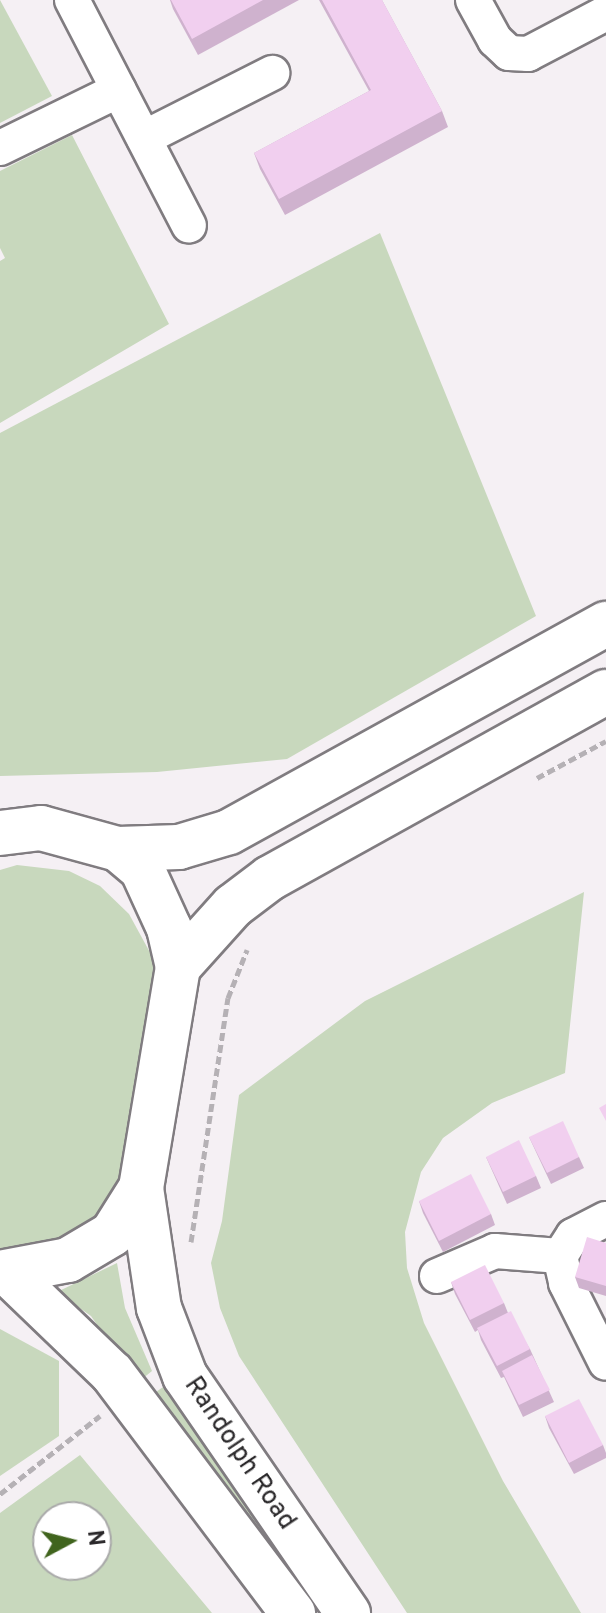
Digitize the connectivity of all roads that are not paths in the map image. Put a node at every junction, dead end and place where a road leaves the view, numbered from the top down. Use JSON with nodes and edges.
{"nodes":[{"id":1,"x":72,"y":0,"type":"edge"},
{"id":2,"x":473,"y":0,"type":"edge"},
{"id":3,"x":606,"y":13,"type":"edge"},
{"id":4,"x":272,"y":73,"type":"dead end"},
{"id":5,"x":119,"y":90,"type":"junction"},
{"id":6,"x":144,"y":138,"type":"junction"},
{"id":7,"x":0,"y":148,"type":"edge"},
{"id":8,"x":189,"y":226,"type":"dead end"},
{"id":9,"x":606,"y":624,"type":"edge"},
{"id":10,"x":606,"y":692,"type":"edge"},
{"id":11,"x":0,"y":833,"type":"edge"},
{"id":12,"x":118,"y":849,"type":"junction"},
{"id":13,"x":178,"y":967,"type":"junction"},
{"id":14,"x":141,"y":1188,"type":"junction"},
{"id":15,"x":606,"y":1219,"type":"edge"},
{"id":16,"x":560,"y":1256,"type":"junction"},
{"id":17,"x":5,"y":1274,"type":"edge"},
{"id":18,"x":437,"y":1276,"type":"dead end"},
{"id":19,"x":606,"y":1363,"type":"edge"},
{"id":20,"x":293,"y":1613,"type":"edge"},
{"id":21,"x":348,"y":1613,"type":"edge"}],
"edges":[{"from":1,"to":5,"type":"street"},
{"from":2,"to":3,"type":"street"},
{"from":4,"to":6,"type":"street"},
{"from":5,"to":6,"type":"street"},
{"from":5,"to":7,"type":"street"},
{"from":6,"to":8,"type":"street"},
{"from":9,"to":12,"type":"main road"},
{"from":10,"to":13,"type":"main road"},
{"from":11,"to":12,"type":"main road"},
{"from":12,"to":13,"type":"main road"},
{"from":13,"to":14,"type":"main road"},
{"from":14,"to":17,"type":"main road"},
{"from":14,"to":21,"type":"main road","name":"Randolph Road"},
{"from":15,"to":16,"type":"street"},
{"from":16,"to":18,"type":"street"},
{"from":16,"to":19,"type":"street"},
{"from":17,"to":20,"type":"main road","name":"Randolph Road"}]}
